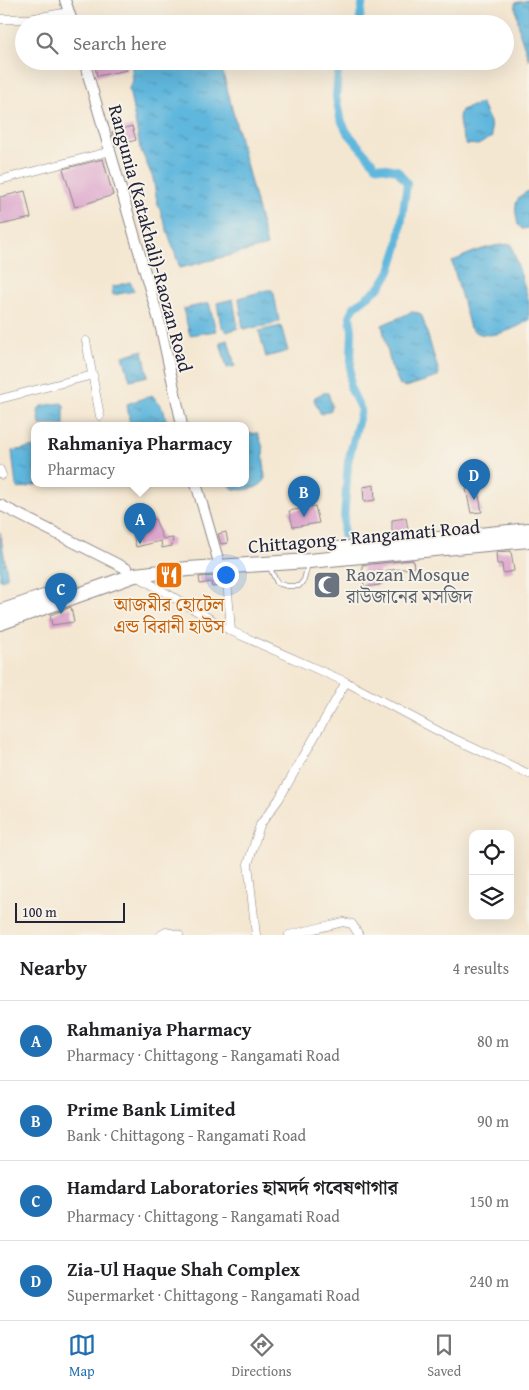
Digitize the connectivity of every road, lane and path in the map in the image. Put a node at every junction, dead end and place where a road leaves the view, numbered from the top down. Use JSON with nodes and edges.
{"nodes":[{"id":1,"x":65,"y":0,"type":"edge"},
{"id":2,"x":69,"y":12,"type":"junction"},
{"id":3,"x":52,"y":15,"type":"edge"},
{"id":4,"x":70,"y":15,"type":"edge"},
{"id":5,"x":0,"y":19,"type":"edge"},
{"id":6,"x":15,"y":19,"type":"edge"},
{"id":7,"x":87,"y":70,"type":"edge"},
{"id":8,"x":111,"y":151,"type":"junction"},
{"id":9,"x":0,"y":180,"type":"edge"},
{"id":10,"x":86,"y":341,"type":"dead end"},
{"id":11,"x":93,"y":375,"type":"junction"},
{"id":12,"x":0,"y":399,"type":"edge"},
{"id":13,"x":100,"y":416,"type":"dead end"},
{"id":14,"x":181,"y":422,"type":"edge"},
{"id":15,"x":197,"y":487,"type":"edge"},
{"id":16,"x":0,"y":505,"type":"edge"},
{"id":17,"x":529,"y":530,"type":"edge"},
{"id":18,"x":529,"y":540,"type":"edge"},
{"id":19,"x":310,"y":561,"type":"junction"},
{"id":20,"x":222,"y":563,"type":"junction"},
{"id":21,"x":268,"y":564,"type":"junction"},
{"id":22,"x":131,"y":572,"type":"junction"},
{"id":23,"x":0,"y":612,"type":"edge"},
{"id":24,"x":0,"y":623,"type":"edge"},
{"id":25,"x":231,"y":631,"type":"junction"},
{"id":26,"x":346,"y":682,"type":"junction"},
{"id":27,"x":529,"y":774,"type":"edge"},
{"id":28,"x":161,"y":935,"type":"edge"},
{"id":29,"x":179,"y":935,"type":"edge"},
{"id":30,"x":256,"y":935,"type":"edge"},
{"id":31,"x":289,"y":935,"type":"edge"},
{"id":32,"x":359,"y":935,"type":"edge"}],
"edges":[{"from":1,"to":2,"type":"main road"},
{"from":2,"to":3,"type":"street"},
{"from":2,"to":4,"type":"main road"},
{"from":5,"to":6,"type":"street"},
{"from":7,"to":8,"type":"main road","name":"Rangunia (Katakhali)-Raozan Road"},
{"from":8,"to":9,"type":"street"},
{"from":8,"to":14,"type":"main road","name":"Rangunia (Katakhali)-Raozan Road"},
{"from":10,"to":11,"type":"street"},
{"from":11,"to":12,"type":"street"},
{"from":11,"to":13,"type":"street"},
{"from":15,"to":20,"type":"main road"},
{"from":16,"to":22,"type":"main road"},
{"from":17,"to":20,"type":"highway","name":"Chittagong - Rangamati Road"},
{"from":18,"to":19,"type":"highway","name":"Chittagong - Rangamati Road"},
{"from":19,"to":21,"type":"highway","name":"Chittagong - Rangamati Road"},
{"from":19,"to":21,"type":"lane"},
{"from":20,"to":21,"type":"highway","name":"Chittagong - Rangamati Road"},
{"from":20,"to":22,"type":"highway","name":"Chittagong - Rangamati Road"},
{"from":20,"to":25,"type":"street"},
{"from":22,"to":23,"type":"highway","name":"Chittagong - Rangamati Road"},
{"from":22,"to":24,"type":"highway","name":"Chittagong - Rangamati Road"},
{"from":22,"to":25,"type":"street"},
{"from":25,"to":26,"type":"street"},
{"from":26,"to":27,"type":"street"},
{"from":26,"to":30,"type":"street"},
{"from":28,"to":29,"type":"street"},
{"from":31,"to":32,"type":"street"}]}
